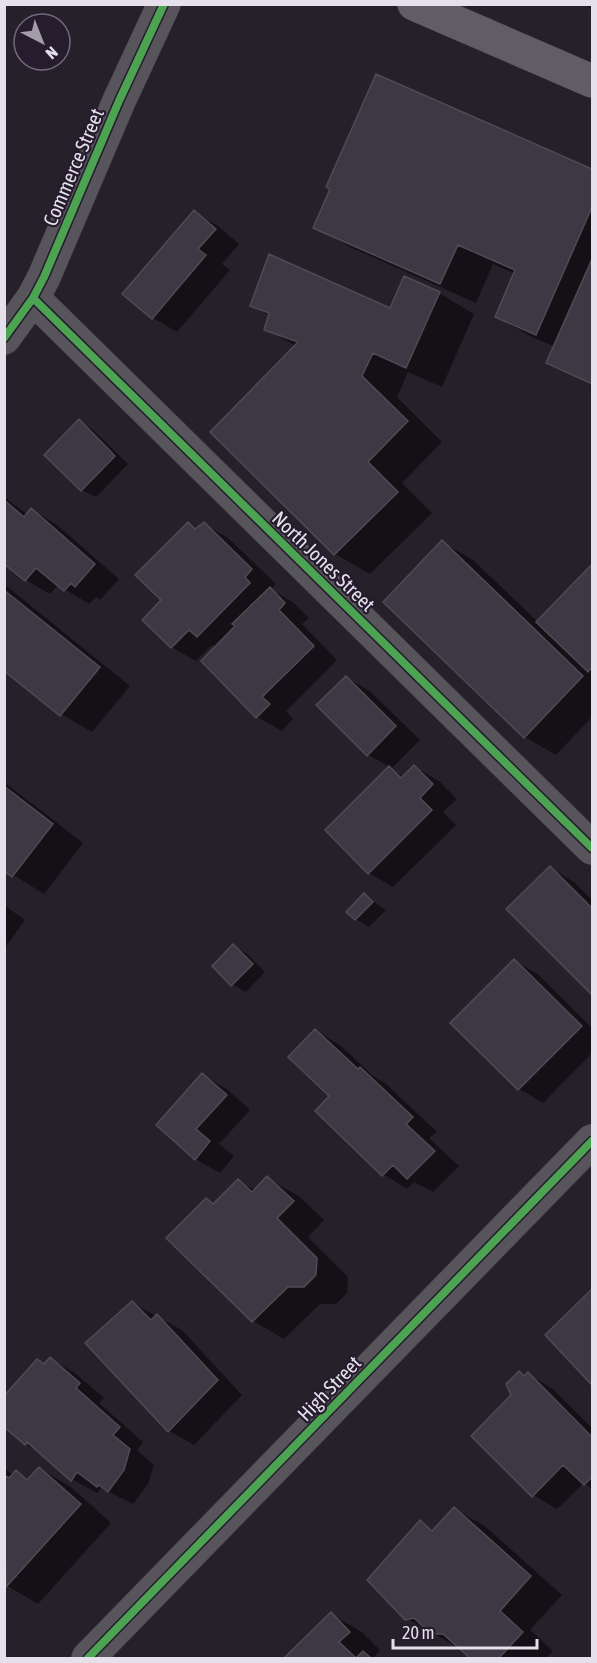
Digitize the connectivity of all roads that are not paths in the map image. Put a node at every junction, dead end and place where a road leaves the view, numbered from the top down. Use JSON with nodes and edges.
{"nodes":[{"id":1,"x":164,"y":4,"type":"edge"},
{"id":2,"x":414,"y":4,"type":"edge"},
{"id":3,"x":592,"y":81,"type":"edge"},
{"id":4,"x":33,"y":298,"type":"junction"},
{"id":5,"x":4,"y":338,"type":"edge"},
{"id":6,"x":592,"y":848,"type":"edge"},
{"id":7,"x":592,"y":1141,"type":"edge"},
{"id":8,"x":88,"y":1659,"type":"edge"}],
"edges":[{"from":1,"to":4,"type":"street","name":"Commerce Street"},
{"from":2,"to":3,"type":"main road"},
{"from":4,"to":5,"type":"street","name":"Commerce Street"},
{"from":4,"to":6,"type":"street","name":"North Jones Street"},
{"from":7,"to":8,"type":"street","name":"High Street"}]}
